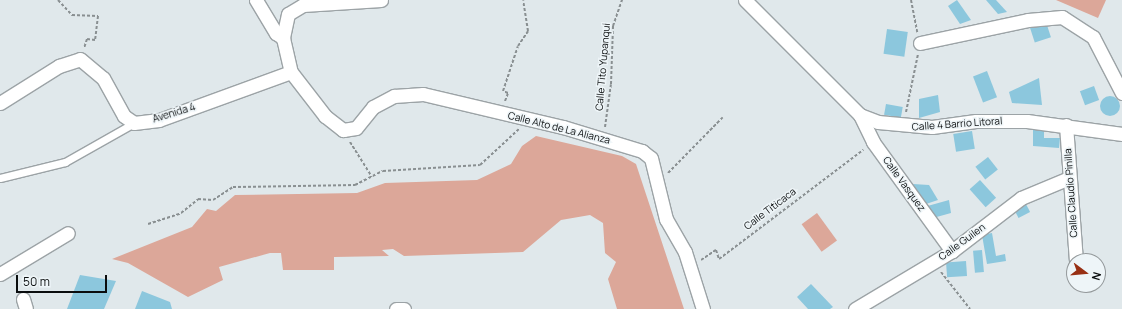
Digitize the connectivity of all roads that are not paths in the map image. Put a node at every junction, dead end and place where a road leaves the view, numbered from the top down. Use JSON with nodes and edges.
{"nodes":[{"id":1,"x":256,"y":0,"type":"edge"},
{"id":2,"x":381,"y":0,"type":"edge"},
{"id":3,"x":745,"y":0,"type":"edge"},
{"id":4,"x":283,"y":38,"type":"junction"},
{"id":5,"x":920,"y":43,"type":"road end"},
{"id":6,"x":291,"y":72,"type":"junction"},
{"id":7,"x":1122,"y":88,"type":"edge"},
{"id":8,"x":0,"y":103,"type":"edge"},
{"id":9,"x":860,"y":115,"type":"junction"},
{"id":10,"x":134,"y":123,"type":"junction"},
{"id":11,"x":1066,"y":125,"type":"junction"},
{"id":12,"x":1122,"y":134,"type":"edge"},
{"id":13,"x":0,"y":178,"type":"edge"},
{"id":14,"x":1069,"y":178,"type":"junction"},
{"id":15,"x":68,"y":233,"type":"dead end"},
{"id":16,"x":952,"y":251,"type":"junction"},
{"id":17,"x":1075,"y":253,"type":"edge"},
{"id":18,"x":0,"y":274,"type":"edge"},
{"id":19,"x":396,"y":309,"type":"edge"},
{"id":20,"x":404,"y":309,"type":"edge"},
{"id":21,"x":703,"y":309,"type":"edge"},
{"id":22,"x":855,"y":309,"type":"edge"}],
"edges":[{"from":1,"to":4,"type":"street"},
{"from":2,"to":4,"type":"street"},
{"from":3,"to":9,"type":"street","name":"Calle 4 Barrio Litoral"},
{"from":4,"to":6,"type":"street"},
{"from":5,"to":7,"type":"street"},
{"from":6,"to":10,"type":"street","name":"Avenida 4"},
{"from":6,"to":21,"type":"street","name":"Calle Alto de La Alianza"},
{"from":8,"to":10,"type":"street"},
{"from":9,"to":11,"type":"street","name":"Calle 4 Barrio Litoral"},
{"from":9,"to":16,"type":"street","name":"Calle Vasquez"},
{"from":10,"to":13,"type":"lane"},
{"from":11,"to":12,"type":"street","name":"Calle 4 Barrio Litoral"},
{"from":11,"to":14,"type":"street","name":"Calle Claudio Pinilla"},
{"from":14,"to":16,"type":"street","name":"Calle Guilen"},
{"from":14,"to":17,"type":"street","name":"Calle Claudio Pinilla"},
{"from":15,"to":18,"type":"street"},
{"from":16,"to":22,"type":"street","name":"Calle Guilen"},
{"from":19,"to":20,"type":"street"}]}
